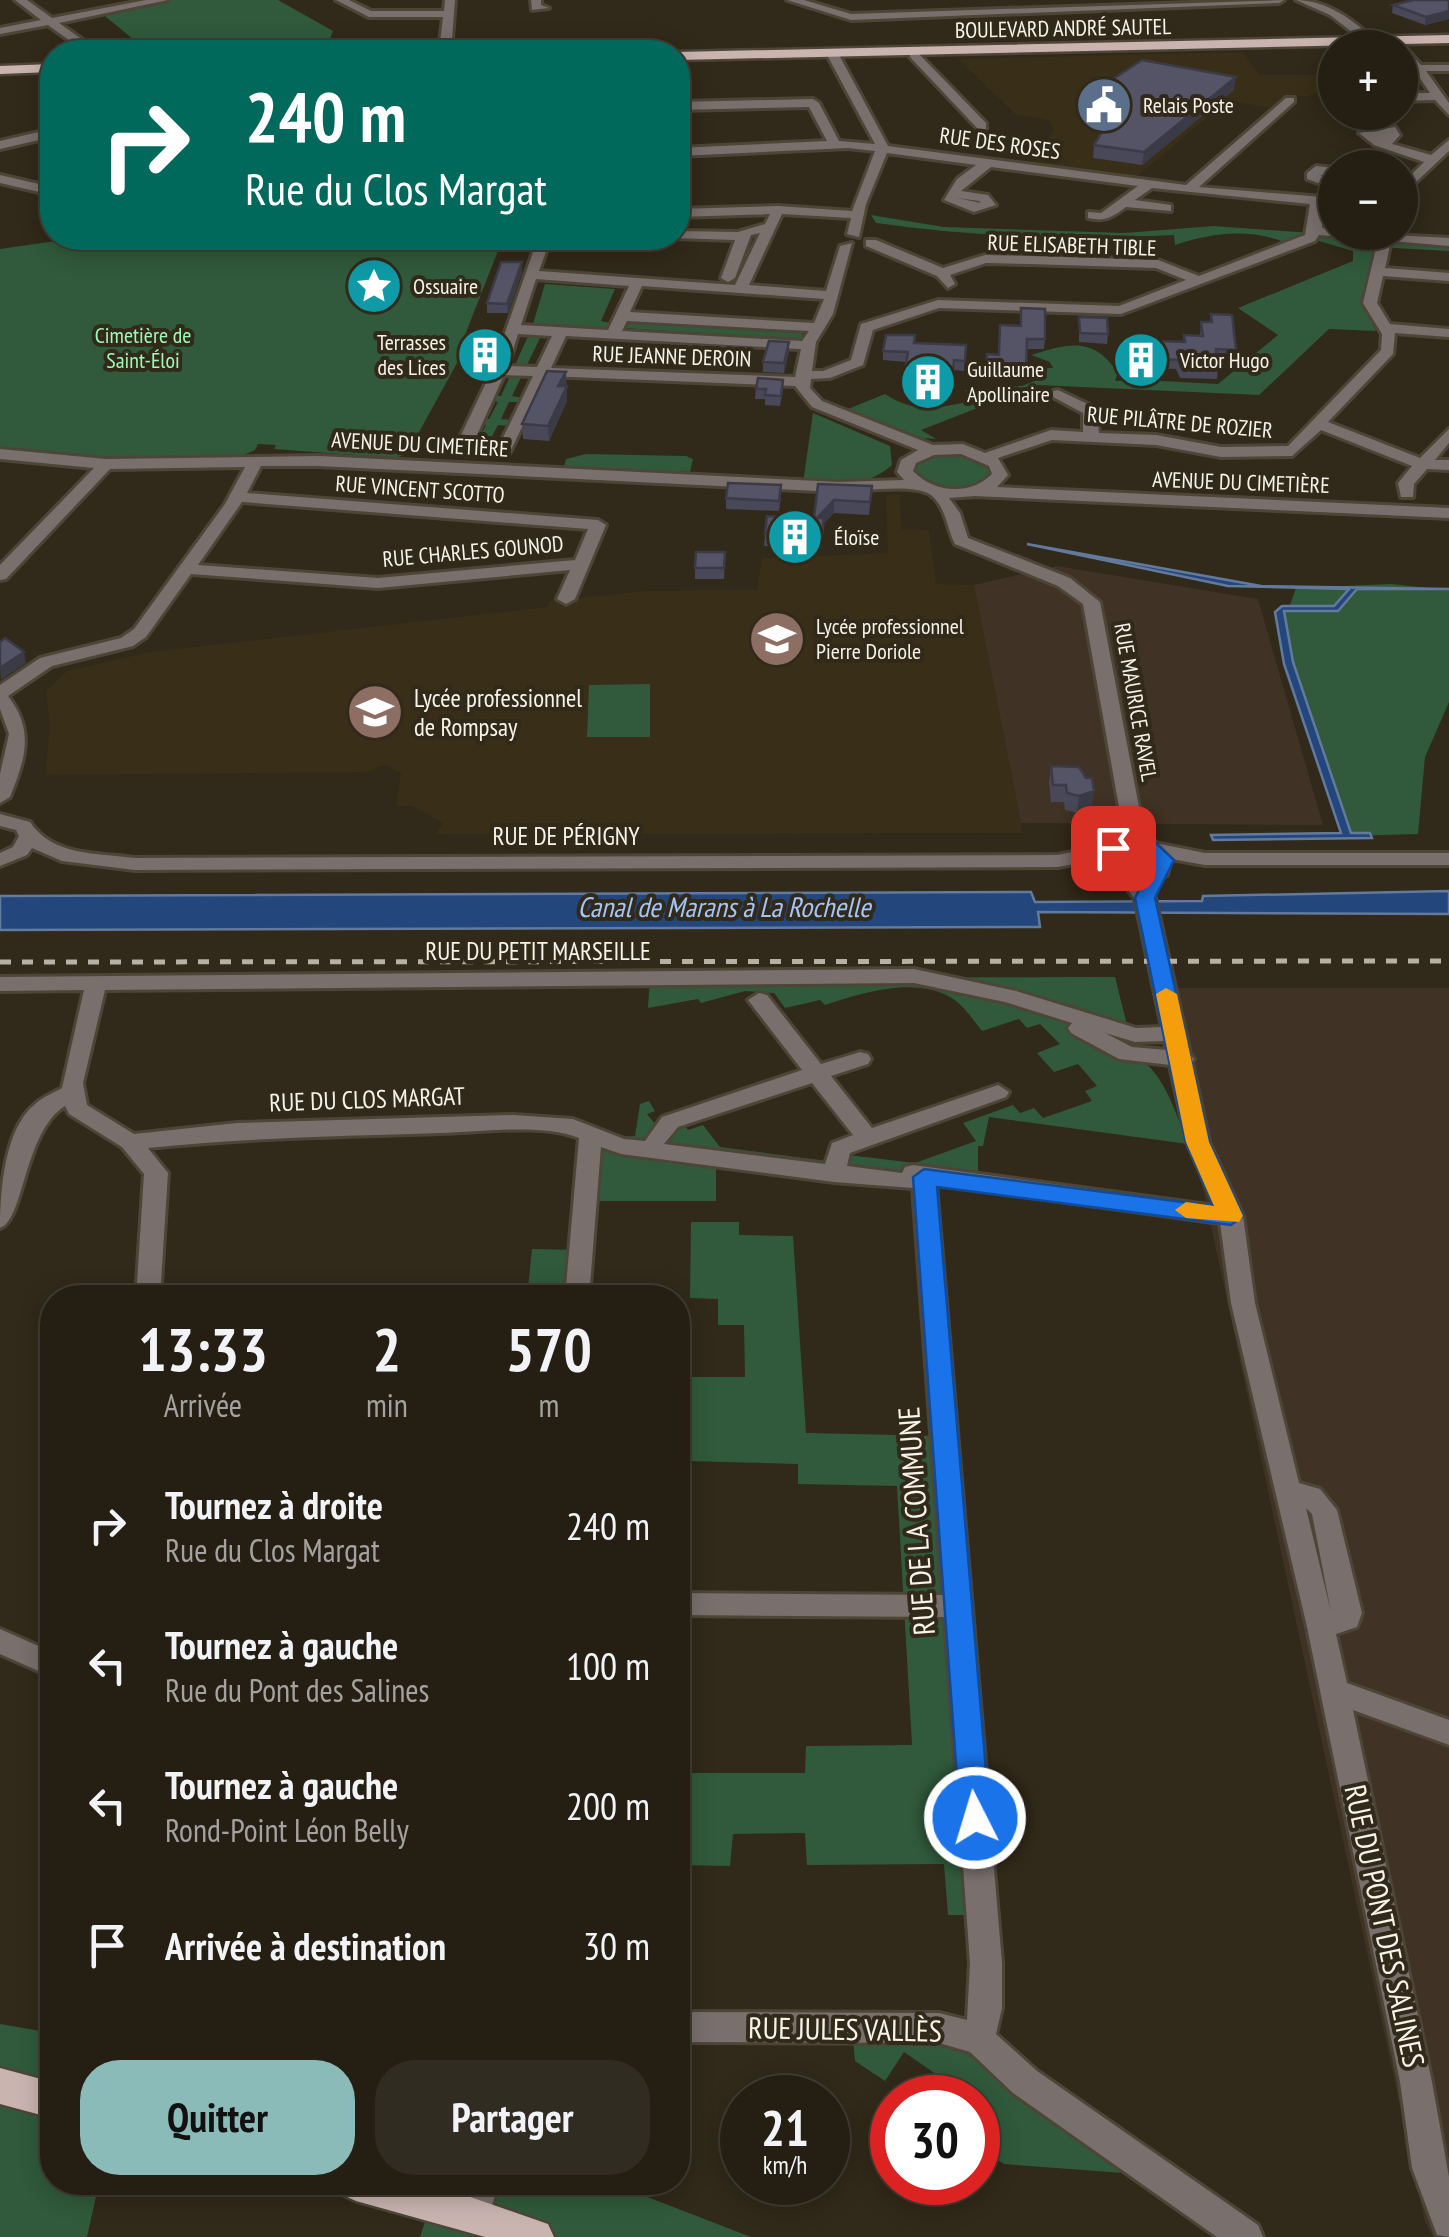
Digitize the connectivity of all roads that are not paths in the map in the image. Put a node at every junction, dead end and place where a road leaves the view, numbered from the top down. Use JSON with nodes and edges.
{"nodes":[{"id":1,"x":20,"y":0,"type":"edge"},
{"id":2,"x":163,"y":0,"type":"edge"},
{"id":3,"x":342,"y":0,"type":"edge"},
{"id":4,"x":792,"y":0,"type":"edge"},
{"id":5,"x":946,"y":0,"type":"edge"},
{"id":6,"x":1279,"y":0,"type":"edge"},
{"id":7,"x":1301,"y":0,"type":"edge"},
{"id":8,"x":1145,"y":3,"type":"edge"},
{"id":9,"x":1050,"y":5,"type":"edge"},
{"id":10,"x":450,"y":7,"type":"edge"},
{"id":11,"x":964,"y":12,"type":"junction"},
{"id":12,"x":50,"y":21,"type":"junction"},
{"id":13,"x":1355,"y":30,"type":"edge"},
{"id":14,"x":0,"y":31,"type":"edge"},
{"id":15,"x":76,"y":40,"type":"edge"},
{"id":16,"x":447,"y":40,"type":"edge"},
{"id":17,"x":1418,"y":42,"type":"edge"},
{"id":18,"x":1449,"y":42,"type":"edge"},
{"id":19,"x":1318,"y":43,"type":"edge"},
{"id":20,"x":1418,"y":45,"type":"edge"},
{"id":21,"x":1318,"y":48,"type":"edge"},
{"id":22,"x":833,"y":55,"type":"junction"},
{"id":23,"x":914,"y":55,"type":"junction"},
{"id":24,"x":690,"y":58,"type":"edge"},
{"id":25,"x":1418,"y":68,"type":"joint"},
{"id":26,"x":1449,"y":68,"type":"edge"},
{"id":27,"x":40,"y":70,"type":"edge"},
{"id":28,"x":0,"y":72,"type":"edge"},
{"id":29,"x":1438,"y":96,"type":"junction"},
{"id":30,"x":1418,"y":97,"type":"edge"},
{"id":31,"x":1290,"y":100,"type":"dead end"},
{"id":32,"x":734,"y":104,"type":"junction"},
{"id":33,"x":690,"y":106,"type":"edge"},
{"id":34,"x":1449,"y":111,"type":"edge"},
{"id":35,"x":982,"y":126,"type":"dead end"},
{"id":36,"x":40,"y":136,"type":"edge"},
{"id":37,"x":834,"y":143,"type":"junction"},
{"id":38,"x":1384,"y":144,"type":"dead end"},
{"id":39,"x":1449,"y":144,"type":"edge"},
{"id":40,"x":0,"y":145,"type":"edge"},
{"id":41,"x":882,"y":147,"type":"junction"},
{"id":42,"x":742,"y":148,"type":"junction"},
{"id":43,"x":690,"y":151,"type":"edge"},
{"id":44,"x":990,"y":162,"type":"junction"},
{"id":45,"x":1430,"y":162,"type":"junction"},
{"id":46,"x":1449,"y":166,"type":"edge"},
{"id":47,"x":1418,"y":174,"type":"edge"},
{"id":48,"x":0,"y":179,"type":"edge"},
{"id":49,"x":1150,"y":184,"type":"junction"},
{"id":50,"x":40,"y":187,"type":"edge"},
{"id":51,"x":1188,"y":190,"type":"junction"},
{"id":52,"x":952,"y":192,"type":"dead end"},
{"id":53,"x":1265,"y":197,"type":"junction"},
{"id":54,"x":1317,"y":201,"type":"joint"},
{"id":55,"x":1120,"y":202,"type":"junction"},
{"id":56,"x":1166,"y":208,"type":"dead end"},
{"id":57,"x":778,"y":210,"type":"junction"},
{"id":58,"x":1257,"y":212,"type":"dead end"},
{"id":59,"x":690,"y":214,"type":"edge"},
{"id":60,"x":857,"y":215,"type":"junction"},
{"id":61,"x":1093,"y":215,"type":"dead end"},
{"id":62,"x":766,"y":228,"type":"junction"},
{"id":63,"x":1315,"y":231,"type":"junction"},
{"id":64,"x":1318,"y":231,"type":"edge"},
{"id":65,"x":690,"y":235,"type":"edge"},
{"id":66,"x":743,"y":236,"type":"junction"},
{"id":67,"x":1418,"y":239,"type":"edge"},
{"id":68,"x":851,"y":240,"type":"junction"},
{"id":69,"x":1449,"y":242,"type":"edge"},
{"id":70,"x":539,"y":250,"type":"edge"},
{"id":71,"x":1382,"y":250,"type":"edge"},
{"id":72,"x":1376,"y":272,"type":"junction"},
{"id":73,"x":942,"y":273,"type":"junction"},
{"id":74,"x":530,"y":275,"type":"junction"},
{"id":75,"x":1449,"y":276,"type":"edge"},
{"id":76,"x":1200,"y":281,"type":"junction"},
{"id":77,"x":637,"y":282,"type":"junction"},
{"id":78,"x":724,"y":288,"type":"junction"},
{"id":79,"x":740,"y":288,"type":"junction"},
{"id":80,"x":829,"y":295,"type":"junction"},
{"id":81,"x":947,"y":304,"type":"junction"},
{"id":82,"x":620,"y":316,"type":"junction"},
{"id":83,"x":816,"y":327,"type":"junction"},
{"id":84,"x":1386,"y":328,"type":"junction"},
{"id":85,"x":514,"y":329,"type":"junction"},
{"id":86,"x":562,"y":332,"type":"junction"},
{"id":87,"x":1449,"y":332,"type":"edge"},
{"id":88,"x":613,"y":334,"type":"junction"},
{"id":89,"x":809,"y":345,"type":"junction"},
{"id":90,"x":498,"y":370,"type":"junction"},
{"id":91,"x":542,"y":373,"type":"junction"},
{"id":92,"x":801,"y":378,"type":"junction"},
{"id":93,"x":1058,"y":394,"type":"dead end"},
{"id":94,"x":1319,"y":424,"type":"junction"},
{"id":95,"x":1449,"y":434,"type":"edge"},
{"id":96,"x":886,"y":436,"type":"junction"},
{"id":97,"x":1091,"y":437,"type":"junction"},
{"id":98,"x":931,"y":450,"type":"junction"},
{"id":99,"x":0,"y":454,"type":"edge"},
{"id":100,"x":987,"y":456,"type":"junction"},
{"id":101,"x":255,"y":462,"type":"junction"},
{"id":102,"x":499,"y":462,"type":"junction"},
{"id":103,"x":106,"y":464,"type":"junction"},
{"id":104,"x":1422,"y":464,"type":"junction"},
{"id":105,"x":1449,"y":465,"type":"edge"},
{"id":106,"x":910,"y":472,"type":"junction"},
{"id":107,"x":1000,"y":475,"type":"junction"},
{"id":108,"x":936,"y":491,"type":"junction"},
{"id":109,"x":968,"y":492,"type":"junction"},
{"id":110,"x":1032,"y":492,"type":"junction"},
{"id":111,"x":1407,"y":494,"type":"dead end"},
{"id":112,"x":238,"y":497,"type":"junction"},
{"id":113,"x":1449,"y":512,"type":"edge"},
{"id":114,"x":952,"y":513,"type":"junction"},
{"id":115,"x":582,"y":564,"type":"junction"},
{"id":116,"x":190,"y":569,"type":"junction"},
{"id":117,"x":0,"y":574,"type":"edge"},
{"id":118,"x":566,"y":599,"type":"dead end"},
{"id":119,"x":0,"y":695,"type":"edge"},
{"id":120,"x":17,"y":765,"type":"junction"},
{"id":121,"x":0,"y":797,"type":"edge"},
{"id":122,"x":1129,"y":807,"type":"junction"},
{"id":123,"x":15,"y":827,"type":"edge"},
{"id":124,"x":1114,"y":849,"type":"junction"},
{"id":125,"x":1155,"y":859,"type":"junction"},
{"id":126,"x":0,"y":860,"type":"edge"},
{"id":127,"x":1449,"y":860,"type":"edge"},
{"id":128,"x":1126,"y":876,"type":"junction"},
{"id":129,"x":1147,"y":906,"type":"junction"},
{"id":130,"x":97,"y":981,"type":"junction"},
{"id":131,"x":0,"y":984,"type":"edge"},
{"id":132,"x":759,"y":1000,"type":"dead end"},
{"id":133,"x":1070,"y":1018,"type":"junction"},
{"id":134,"x":1176,"y":1034,"type":"junction"},
{"id":135,"x":860,"y":1059,"type":"dead end"},
{"id":136,"x":1183,"y":1060,"type":"junction"},
{"id":137,"x":817,"y":1073,"type":"junction"},
{"id":138,"x":74,"y":1091,"type":"junction"},
{"id":139,"x":998,"y":1092,"type":"dead end"},
{"id":140,"x":598,"y":1135,"type":"junction"},
{"id":141,"x":867,"y":1138,"type":"junction"},
{"id":142,"x":655,"y":1139,"type":"junction"},
{"id":143,"x":130,"y":1142,"type":"junction"},
{"id":144,"x":834,"y":1168,"type":"junction"},
{"id":145,"x":922,"y":1177,"type":"junction"},
{"id":146,"x":1231,"y":1216,"type":"junction"},
{"id":147,"x":0,"y":1220,"type":"edge"},
{"id":148,"x":149,"y":1285,"type":"edge"},
{"id":149,"x":579,"y":1285,"type":"edge"},
{"id":150,"x":690,"y":1604,"type":"edge"},
{"id":151,"x":955,"y":1606,"type":"junction"},
{"id":152,"x":0,"y":1641,"type":"edge"},
{"id":153,"x":40,"y":1659,"type":"edge"},
{"id":154,"x":1334,"y":1692,"type":"junction"},
{"id":155,"x":1449,"y":1733,"type":"edge"},
{"id":156,"x":690,"y":2027,"type":"edge"},
{"id":157,"x":978,"y":2039,"type":"junction"},
{"id":158,"x":0,"y":2086,"type":"edge"},
{"id":159,"x":40,"y":2097,"type":"edge"},
{"id":160,"x":478,"y":2198,"type":"edge"},
{"id":161,"x":1449,"y":2223,"type":"edge"},
{"id":162,"x":536,"y":2237,"type":"edge"},
{"id":163,"x":1246,"y":2237,"type":"edge"}],
"edges":[{"from":1,"to":12,"type":"street"},
{"from":2,"to":12,"type":"street"},
{"from":3,"to":10,"type":"street"},
{"from":4,"to":11,"type":"street"},
{"from":5,"to":11,"type":"street"},
{"from":6,"to":8,"type":"street"},
{"from":7,"to":13,"type":"street"},
{"from":8,"to":9,"type":"street"},
{"from":9,"to":11,"type":"street"},
{"from":10,"to":16,"type":"street"},
{"from":12,"to":14,"type":"street"},
{"from":12,"to":15,"type":"street"},
{"from":17,"to":18,"type":"main road","name":"BOULEVARD ANDRÉ SAUTEL"},
{"from":18,"to":20,"type":"main road","name":"BOULEVARD ANDRÉ SAUTEL"},
{"from":19,"to":22,"type":"main road","name":"BOULEVARD ANDRÉ SAUTEL"},
{"from":21,"to":23,"type":"main road","name":"BOULEVARD ANDRÉ SAUTEL"},
{"from":22,"to":23,"type":"main road","name":"BOULEVARD ANDRÉ SAUTEL"},
{"from":22,"to":24,"type":"main road","name":"BOULEVARD ANDRÉ SAUTEL"},
{"from":22,"to":41,"type":"street"},
{"from":23,"to":35,"type":"street"},
{"from":25,"to":26,"type":"street"},
{"from":25,"to":29,"type":"street"},
{"from":27,"to":28,"type":"main road"},
{"from":29,"to":30,"type":"street"},
{"from":29,"to":34,"type":"street"},
{"from":31,"to":51,"type":"street"},
{"from":32,"to":33,"type":"street"},
{"from":32,"to":37,"type":"street"},
{"from":32,"to":42,"type":"street"},
{"from":36,"to":40,"type":"street"},
{"from":37,"to":41,"type":"street","name":"RUE DES ROSES"},
{"from":37,"to":42,"type":"street","name":"RUE DES ROSES"},
{"from":38,"to":45,"type":"street"},
{"from":39,"to":45,"type":"street"},
{"from":41,"to":44,"type":"street","name":"RUE DES ROSES"},
{"from":41,"to":60,"type":"street"},
{"from":42,"to":43,"type":"street","name":"RUE DES ROSES"},
{"from":44,"to":49,"type":"street","name":"RUE DES ROSES"},
{"from":44,"to":52,"type":"street"},
{"from":45,"to":46,"type":"street"},
{"from":45,"to":47,"type":"street"},
{"from":48,"to":50,"type":"street"},
{"from":49,"to":51,"type":"street","name":"RUE DES ROSES"},
{"from":49,"to":55,"type":"street"},
{"from":51,"to":53,"type":"street","name":"RUE DES ROSES"},
{"from":53,"to":54,"type":"street","name":"RUE DES ROSES"},
{"from":53,"to":58,"type":"street"},
{"from":54,"to":63,"type":"street"},
{"from":55,"to":56,"type":"street"},
{"from":55,"to":61,"type":"street"},
{"from":57,"to":59,"type":"street"},
{"from":57,"to":60,"type":"street"},
{"from":57,"to":62,"type":"street"},
{"from":60,"to":68,"type":"street"},
{"from":62,"to":66,"type":"street"},
{"from":62,"to":79,"type":"street"},
{"from":63,"to":64,"type":"street"},
{"from":63,"to":76,"type":"street"},
{"from":65,"to":66,"type":"street"},
{"from":66,"to":78,"type":"street"},
{"from":67,"to":69,"type":"street"},
{"from":68,"to":73,"type":"street"},
{"from":68,"to":80,"type":"street"},
{"from":70,"to":74,"type":"street"},
{"from":71,"to":72,"type":"street"},
{"from":72,"to":75,"type":"street"},
{"from":72,"to":84,"type":"street"},
{"from":73,"to":76,"type":"street","name":"RUE ELISABETH TIBLE"},
{"from":73,"to":81,"type":"street"},
{"from":74,"to":77,"type":"street"},
{"from":74,"to":85,"type":"street"},
{"from":76,"to":81,"type":"street"},
{"from":77,"to":78,"type":"street"},
{"from":77,"to":82,"type":"street"},
{"from":78,"to":79,"type":"street"},
{"from":79,"to":80,"type":"street"},
{"from":80,"to":83,"type":"street"},
{"from":81,"to":92,"type":"street","name":"RUE JEANNE DEROIN"},
{"from":82,"to":83,"type":"street"},
{"from":82,"to":88,"type":"street"},
{"from":83,"to":89,"type":"street"},
{"from":84,"to":87,"type":"street"},
{"from":84,"to":94,"type":"street","name":"RUE PILÂTRE DE ROZIER"},
{"from":85,"to":86,"type":"street"},
{"from":85,"to":90,"type":"street"},
{"from":86,"to":88,"type":"street"},
{"from":86,"to":91,"type":"street"},
{"from":88,"to":89,"type":"street"},
{"from":89,"to":92,"type":"street"},
{"from":90,"to":91,"type":"street","name":"RUE JEANNE DEROIN"},
{"from":90,"to":102,"type":"street"},
{"from":91,"to":92,"type":"street","name":"RUE JEANNE DEROIN"},
{"from":91,"to":102,"type":"street"},
{"from":92,"to":96,"type":"street"},
{"from":93,"to":97,"type":"street"},
{"from":94,"to":97,"type":"street","name":"RUE PILÂTRE DE ROZIER"},
{"from":94,"to":104,"type":"street"},
{"from":95,"to":104,"type":"street"},
{"from":96,"to":98,"type":"street"},
{"from":96,"to":106,"type":"street"},
{"from":97,"to":100,"type":"street","name":"RUE PILÂTRE DE ROZIER"},
{"from":98,"to":100,"type":"street"},
{"from":98,"to":106,"type":"street"},
{"from":99,"to":103,"type":"street","name":"AVENUE DU CIMETIÈRE"},
{"from":100,"to":107,"type":"street"},
{"from":101,"to":102,"type":"street","name":"AVENUE DU CIMETIÈRE"},
{"from":101,"to":103,"type":"street","name":"AVENUE DU CIMETIÈRE"},
{"from":101,"to":112,"type":"street"},
{"from":102,"to":106,"type":"street","name":"AVENUE DU CIMETIÈRE"},
{"from":103,"to":117,"type":"street"},
{"from":104,"to":105,"type":"street"},
{"from":104,"to":111,"type":"street"},
{"from":106,"to":108,"type":"street","name":"AVENUE DU CIMETIÈRE"},
{"from":107,"to":109,"type":"street"},
{"from":107,"to":110,"type":"street","name":"AVENUE DU CIMETIÈRE"},
{"from":108,"to":109,"type":"street","name":"AVENUE DU CIMETIÈRE"},
{"from":108,"to":114,"type":"street","name":"RUE MAURICE RAVEL"},
{"from":109,"to":110,"type":"street","name":"AVENUE DU CIMETIÈRE"},
{"from":109,"to":114,"type":"street"},
{"from":110,"to":113,"type":"street","name":"AVENUE DU CIMETIÈRE"},
{"from":112,"to":115,"type":"street","name":"RUE VINCENT SCOTTO"},
{"from":112,"to":116,"type":"street"},
{"from":114,"to":122,"type":"street","name":"RUE MAURICE RAVEL"},
{"from":115,"to":116,"type":"street","name":"RUE CHARLES GOUNOD"},
{"from":115,"to":118,"type":"street"},
{"from":116,"to":119,"type":"street"},
{"from":119,"to":120,"type":"street"},
{"from":120,"to":121,"type":"street"},
{"from":120,"to":123,"type":"street"},
{"from":122,"to":124,"type":"street","name":"RUE MAURICE RAVEL"},
{"from":122,"to":125,"type":"street","name":"RUE MAURICE RAVEL"},
{"from":123,"to":124,"type":"street","name":"RUE DE PÉRIGNY"},
{"from":123,"to":126,"type":"street"},
{"from":124,"to":125,"type":"street","name":"RUE DE PÉRIGNY"},
{"from":124,"to":128,"type":"street","name":"RUE DU PONT DES SALINES"},
{"from":125,"to":127,"type":"street"},
{"from":125,"to":128,"type":"street"},
{"from":125,"to":129,"type":"street"},
{"from":128,"to":129,"type":"street","name":"RUE DU PONT DES SALINES"},
{"from":129,"to":134,"type":"street","name":"RUE DU PONT DES SALINES"},
{"from":130,"to":131,"type":"street","name":"RUE DU PETIT MARSEILLE"},
{"from":130,"to":133,"type":"street","name":"RUE DU PETIT MARSEILLE"},
{"from":130,"to":138,"type":"street"},
{"from":132,"to":137,"type":"street"},
{"from":133,"to":134,"type":"street","name":"RUE DU PETIT MARSEILLE"},
{"from":133,"to":136,"type":"street","name":"RUE DU PETIT MARSEILLE"},
{"from":134,"to":136,"type":"street","name":"RUE DU PONT DES SALINES"},
{"from":135,"to":137,"type":"street"},
{"from":136,"to":146,"type":"street","name":"RUE DU PONT DES SALINES"},
{"from":137,"to":141,"type":"street"},
{"from":137,"to":142,"type":"street"},
{"from":138,"to":143,"type":"street"},
{"from":138,"to":147,"type":"street"},
{"from":139,"to":141,"type":"street"},
{"from":140,"to":142,"type":"street","name":"RUE DU CLOS MARGAT"},
{"from":140,"to":143,"type":"street","name":"RUE DU CLOS MARGAT"},
{"from":140,"to":144,"type":"street","name":"RUE DU CLOS MARGAT"},
{"from":140,"to":149,"type":"street"},
{"from":141,"to":144,"type":"street"},
{"from":142,"to":144,"type":"street","name":"RUE DU CLOS MARGAT"},
{"from":143,"to":148,"type":"street"},
{"from":144,"to":145,"type":"street","name":"RUE DU CLOS MARGAT"},
{"from":145,"to":146,"type":"street","name":"RUE DU CLOS MARGAT"},
{"from":145,"to":151,"type":"street","name":"RUE DE LA COMMUNE"},
{"from":146,"to":154,"type":"street","name":"RUE DU PONT DES SALINES"},
{"from":150,"to":151,"type":"street"},
{"from":151,"to":157,"type":"street","name":"RUE DE LA COMMUNE"},
{"from":152,"to":153,"type":"street"},
{"from":154,"to":155,"type":"street"},
{"from":154,"to":161,"type":"street","name":"RUE DU PONT DES SALINES"},
{"from":156,"to":157,"type":"street","name":"RUE JULES VALLÈS"},
{"from":157,"to":163,"type":"street","name":"RUE JULES VALLÈS"},
{"from":158,"to":159,"type":"main road"},
{"from":160,"to":162,"type":"main road"}]}
